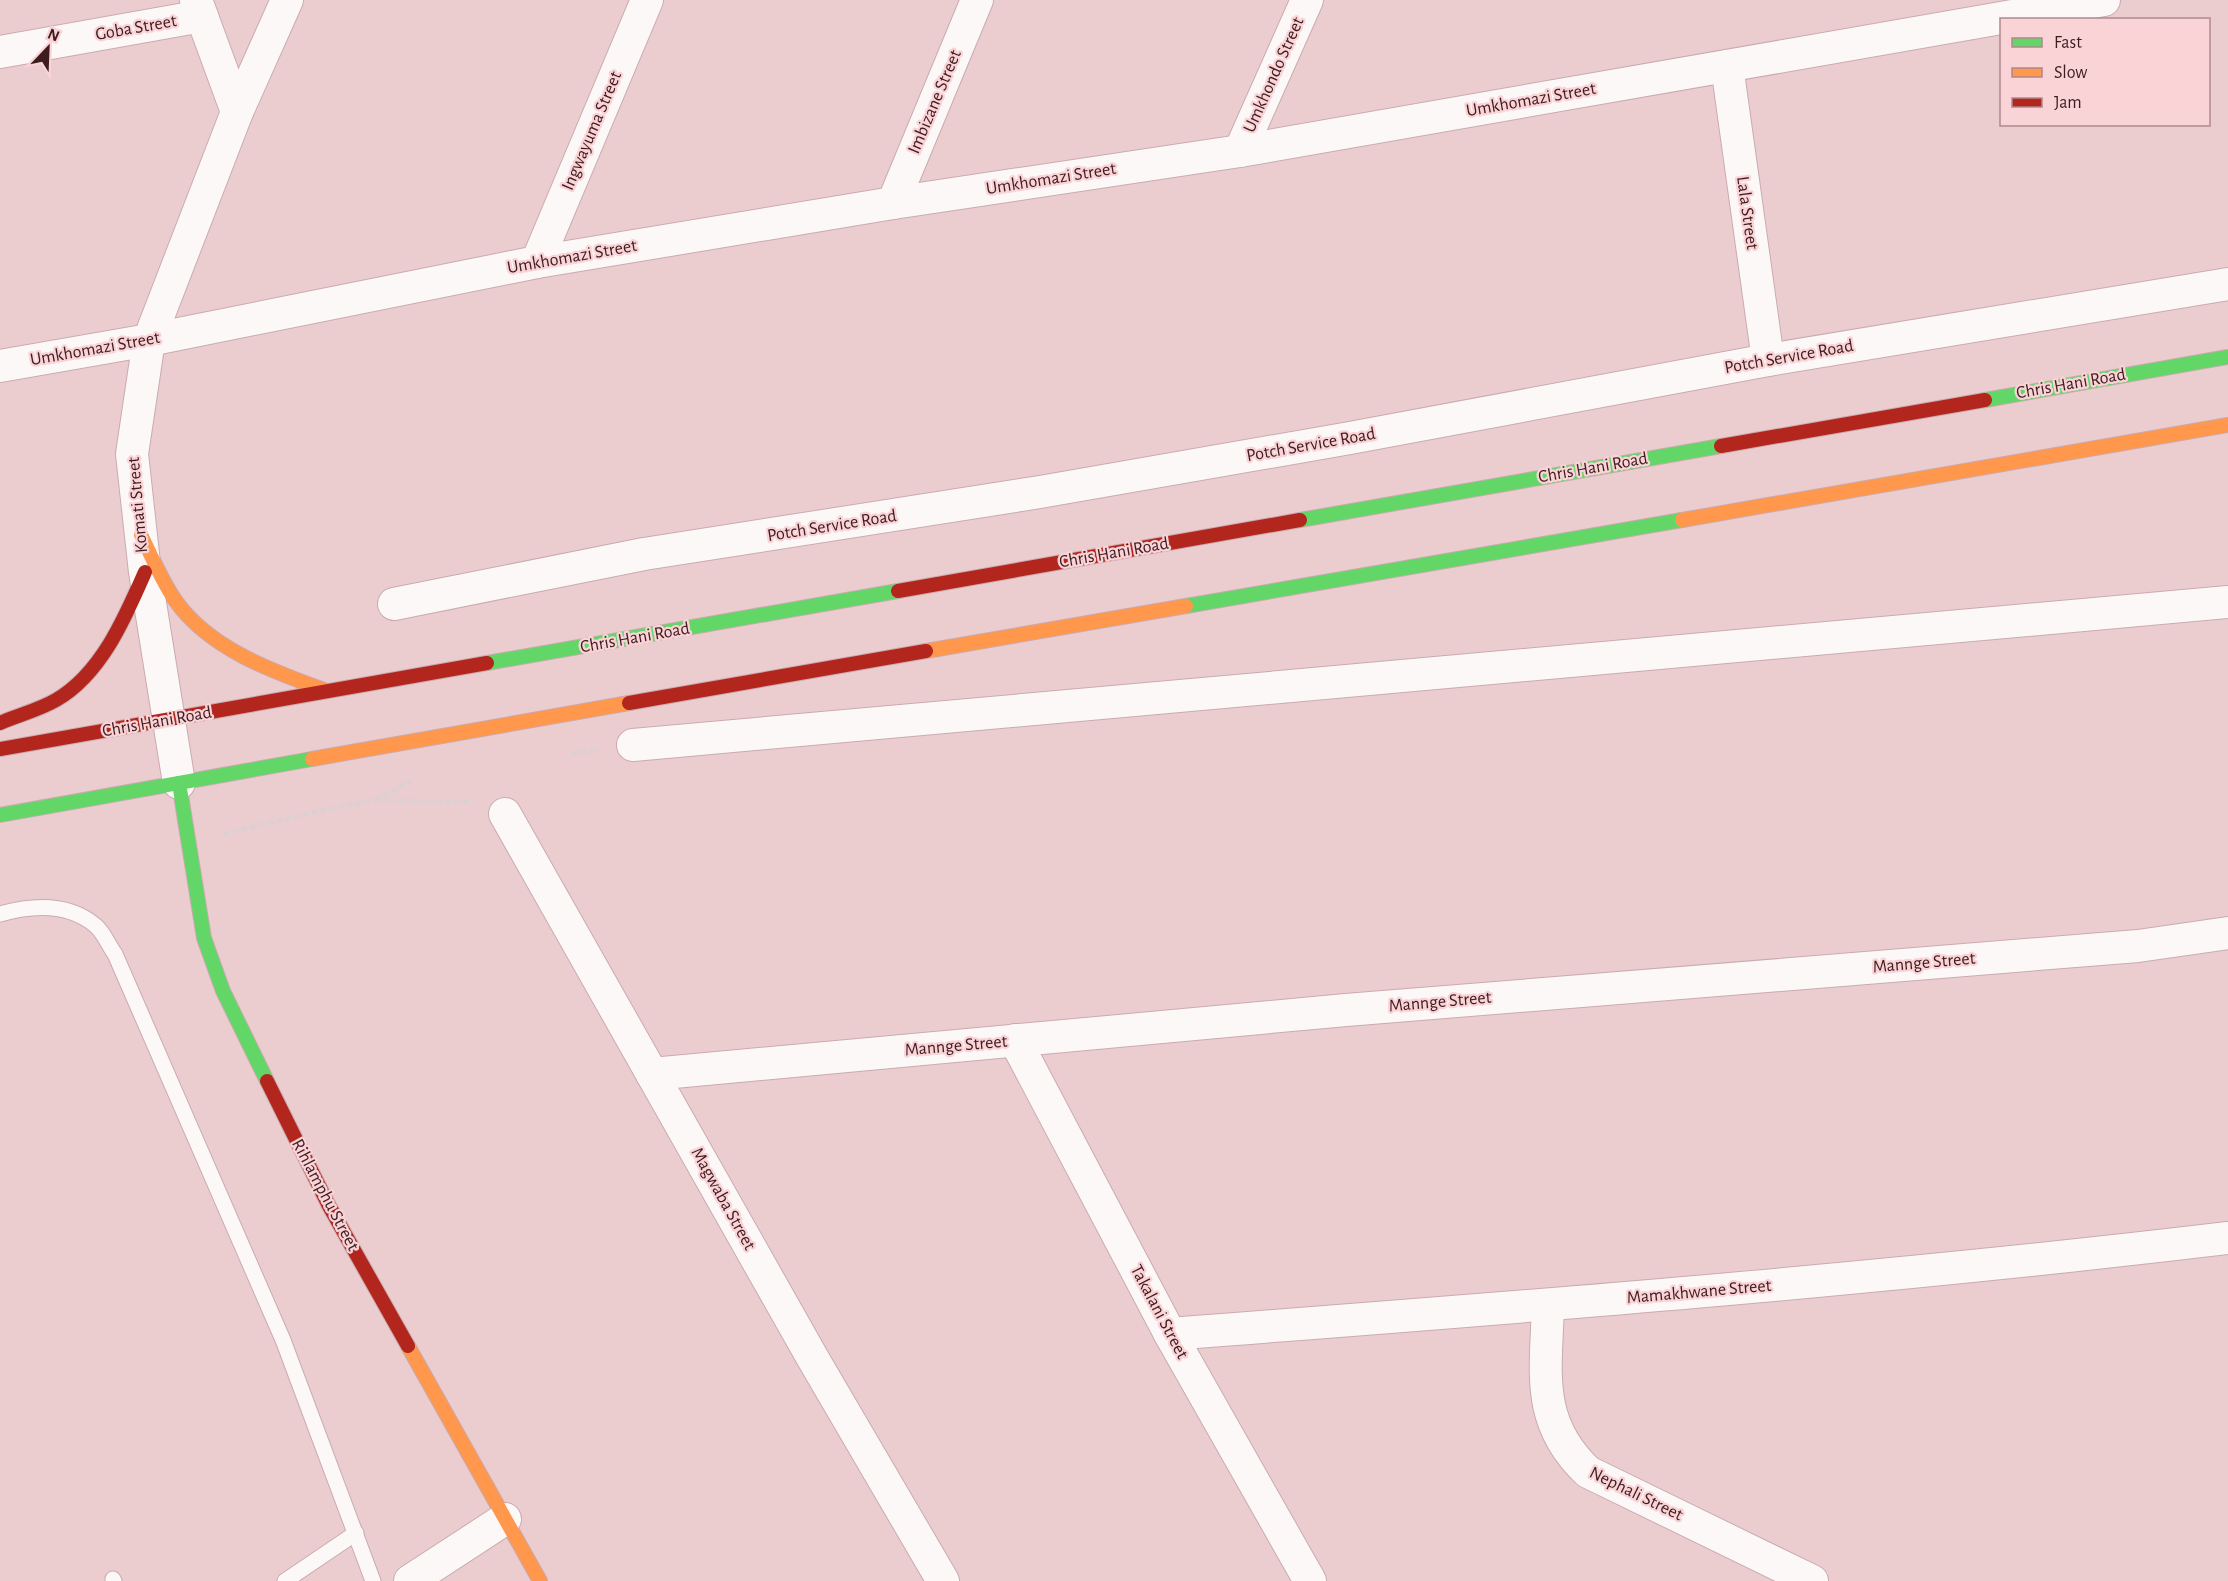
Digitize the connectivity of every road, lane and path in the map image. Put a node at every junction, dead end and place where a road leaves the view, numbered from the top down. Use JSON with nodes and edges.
{"nodes":[{"id":1,"x":287,"y":0,"type":"edge"},
{"id":2,"x":647,"y":0,"type":"edge"},
{"id":3,"x":977,"y":0,"type":"edge"},
{"id":4,"x":1307,"y":0,"type":"edge"},
{"id":5,"x":2104,"y":0,"type":"edge"},
{"id":6,"x":199,"y":8,"type":"edge"},
{"id":7,"x":2000,"y":18,"type":"edge"},
{"id":8,"x":2001,"y":18,"type":"edge"},
{"id":9,"x":0,"y":52,"type":"edge"},
{"id":10,"x":1726,"y":66,"type":"junction"},
{"id":11,"x":237,"y":112,"type":"junction"},
{"id":12,"x":1240,"y":151,"type":"junction"},
{"id":13,"x":892,"y":203,"type":"junction"},
{"id":14,"x":537,"y":262,"type":"junction"},
{"id":15,"x":2228,"y":284,"type":"edge"},
{"id":16,"x":149,"y":340,"type":"junction"},
{"id":17,"x":2228,"y":357,"type":"edge"},
{"id":18,"x":1768,"y":360,"type":"junction"},
{"id":19,"x":0,"y":366,"type":"edge"},
{"id":20,"x":2228,"y":425,"type":"edge"},
{"id":21,"x":141,"y":535,"type":"junction"},
{"id":22,"x":145,"y":572,"type":"junction"},
{"id":23,"x":2228,"y":602,"type":"edge"},
{"id":24,"x":394,"y":604,"type":"dead end"},
{"id":25,"x":329,"y":692,"type":"junction"},
{"id":26,"x":169,"y":720,"type":"junction"},
{"id":27,"x":0,"y":723,"type":"edge"},
{"id":28,"x":633,"y":745,"type":"dead end"},
{"id":29,"x":0,"y":749,"type":"edge"},
{"id":30,"x":179,"y":783,"type":"junction"},
{"id":31,"x":505,"y":814,"type":"joint"},
{"id":32,"x":0,"y":815,"type":"edge"},
{"id":33,"x":188,"y":842,"type":"junction"},
{"id":34,"x":0,"y":914,"type":"edge"},
{"id":35,"x":2228,"y":933,"type":"edge"},
{"id":36,"x":1015,"y":1040,"type":"junction"},
{"id":37,"x":652,"y":1074,"type":"junction"},
{"id":38,"x":2228,"y":1238,"type":"edge"},
{"id":39,"x":1548,"y":1305,"type":"junction"},
{"id":40,"x":1170,"y":1334,"type":"junction"},
{"id":41,"x":505,"y":1519,"type":"junction"},
{"id":42,"x":356,"y":1533,"type":"junction"},
{"id":43,"x":285,"y":1581,"type":"edge"},
{"id":44,"x":373,"y":1581,"type":"edge"},
{"id":45,"x":410,"y":1581,"type":"edge"},
{"id":46,"x":540,"y":1581,"type":"edge"},
{"id":47,"x":943,"y":1581,"type":"edge"},
{"id":48,"x":1310,"y":1581,"type":"edge"},
{"id":49,"x":1812,"y":1581,"type":"edge"}],
"edges":[{"from":1,"to":11,"type":"street","name":"Komati Street"},
{"from":2,"to":14,"type":"street","name":"Ingwayuma Street"},
{"from":3,"to":13,"type":"street","name":"Imbizane Street"},
{"from":4,"to":12,"type":"street","name":"Umkhondo Street"},
{"from":5,"to":8,"type":"street","name":"Umkhomazi Street"},
{"from":6,"to":9,"type":"street","name":"Goba Street"},
{"from":6,"to":11,"type":"street"},
{"from":7,"to":10,"type":"street","name":"Umkhomazi Street"},
{"from":10,"to":12,"type":"street","name":"Umkhomazi Street"},
{"from":10,"to":18,"type":"street","name":"Lala Street"},
{"from":11,"to":16,"type":"street","name":"Komati Street"},
{"from":12,"to":13,"type":"street","name":"Umkhomazi Street"},
{"from":13,"to":14,"type":"street","name":"Umkhomazi Street"},
{"from":14,"to":16,"type":"street","name":"Umkhomazi Street"},
{"from":15,"to":18,"type":"street","name":"Potch Service Road"},
{"from":16,"to":19,"type":"street","name":"Umkhomazi Street"},
{"from":16,"to":21,"type":"street","name":"Komati Street"},
{"from":17,"to":25,"type":"main road","name":"Chris Hani Road"},
{"from":18,"to":24,"type":"street","name":"Potch Service Road"},
{"from":20,"to":30,"type":"main road"},
{"from":21,"to":22,"type":"street","name":"Komati Street"},
{"from":21,"to":25,"type":"main road"},
{"from":22,"to":26,"type":"street","name":"Komati Street"},
{"from":22,"to":27,"type":"main road"},
{"from":23,"to":28,"type":"street"},
{"from":25,"to":26,"type":"main road","name":"Chris Hani Road"},
{"from":26,"to":29,"type":"main road","name":"Chris Hani Road"},
{"from":26,"to":30,"type":"street","name":"Komati Street"},
{"from":30,"to":32,"type":"main road"},
{"from":30,"to":33,"type":"main road","name":"Rihlamphu Street"},
{"from":31,"to":33,"type":"path"},
{"from":31,"to":37,"type":"street","name":"Magwaba Street"},
{"from":33,"to":41,"type":"main road","name":"Rihlamphu Street"},
{"from":34,"to":42,"type":"lane"},
{"from":35,"to":36,"type":"street","name":"Mannge Street"},
{"from":36,"to":37,"type":"street","name":"Mannge Street"},
{"from":36,"to":40,"type":"street","name":"Takalani Street"},
{"from":37,"to":47,"type":"street","name":"Magwaba Street"},
{"from":38,"to":39,"type":"street","name":"Mamakhwane Street"},
{"from":39,"to":40,"type":"street","name":"Mamakhwane Street"},
{"from":39,"to":49,"type":"street","name":"Nephali Street"},
{"from":40,"to":48,"type":"street","name":"Takalani Street"},
{"from":41,"to":45,"type":"street"},
{"from":41,"to":46,"type":"main road","name":"Rihlamphu Street"},
{"from":42,"to":43,"type":"lane"},
{"from":42,"to":44,"type":"lane"}]}
